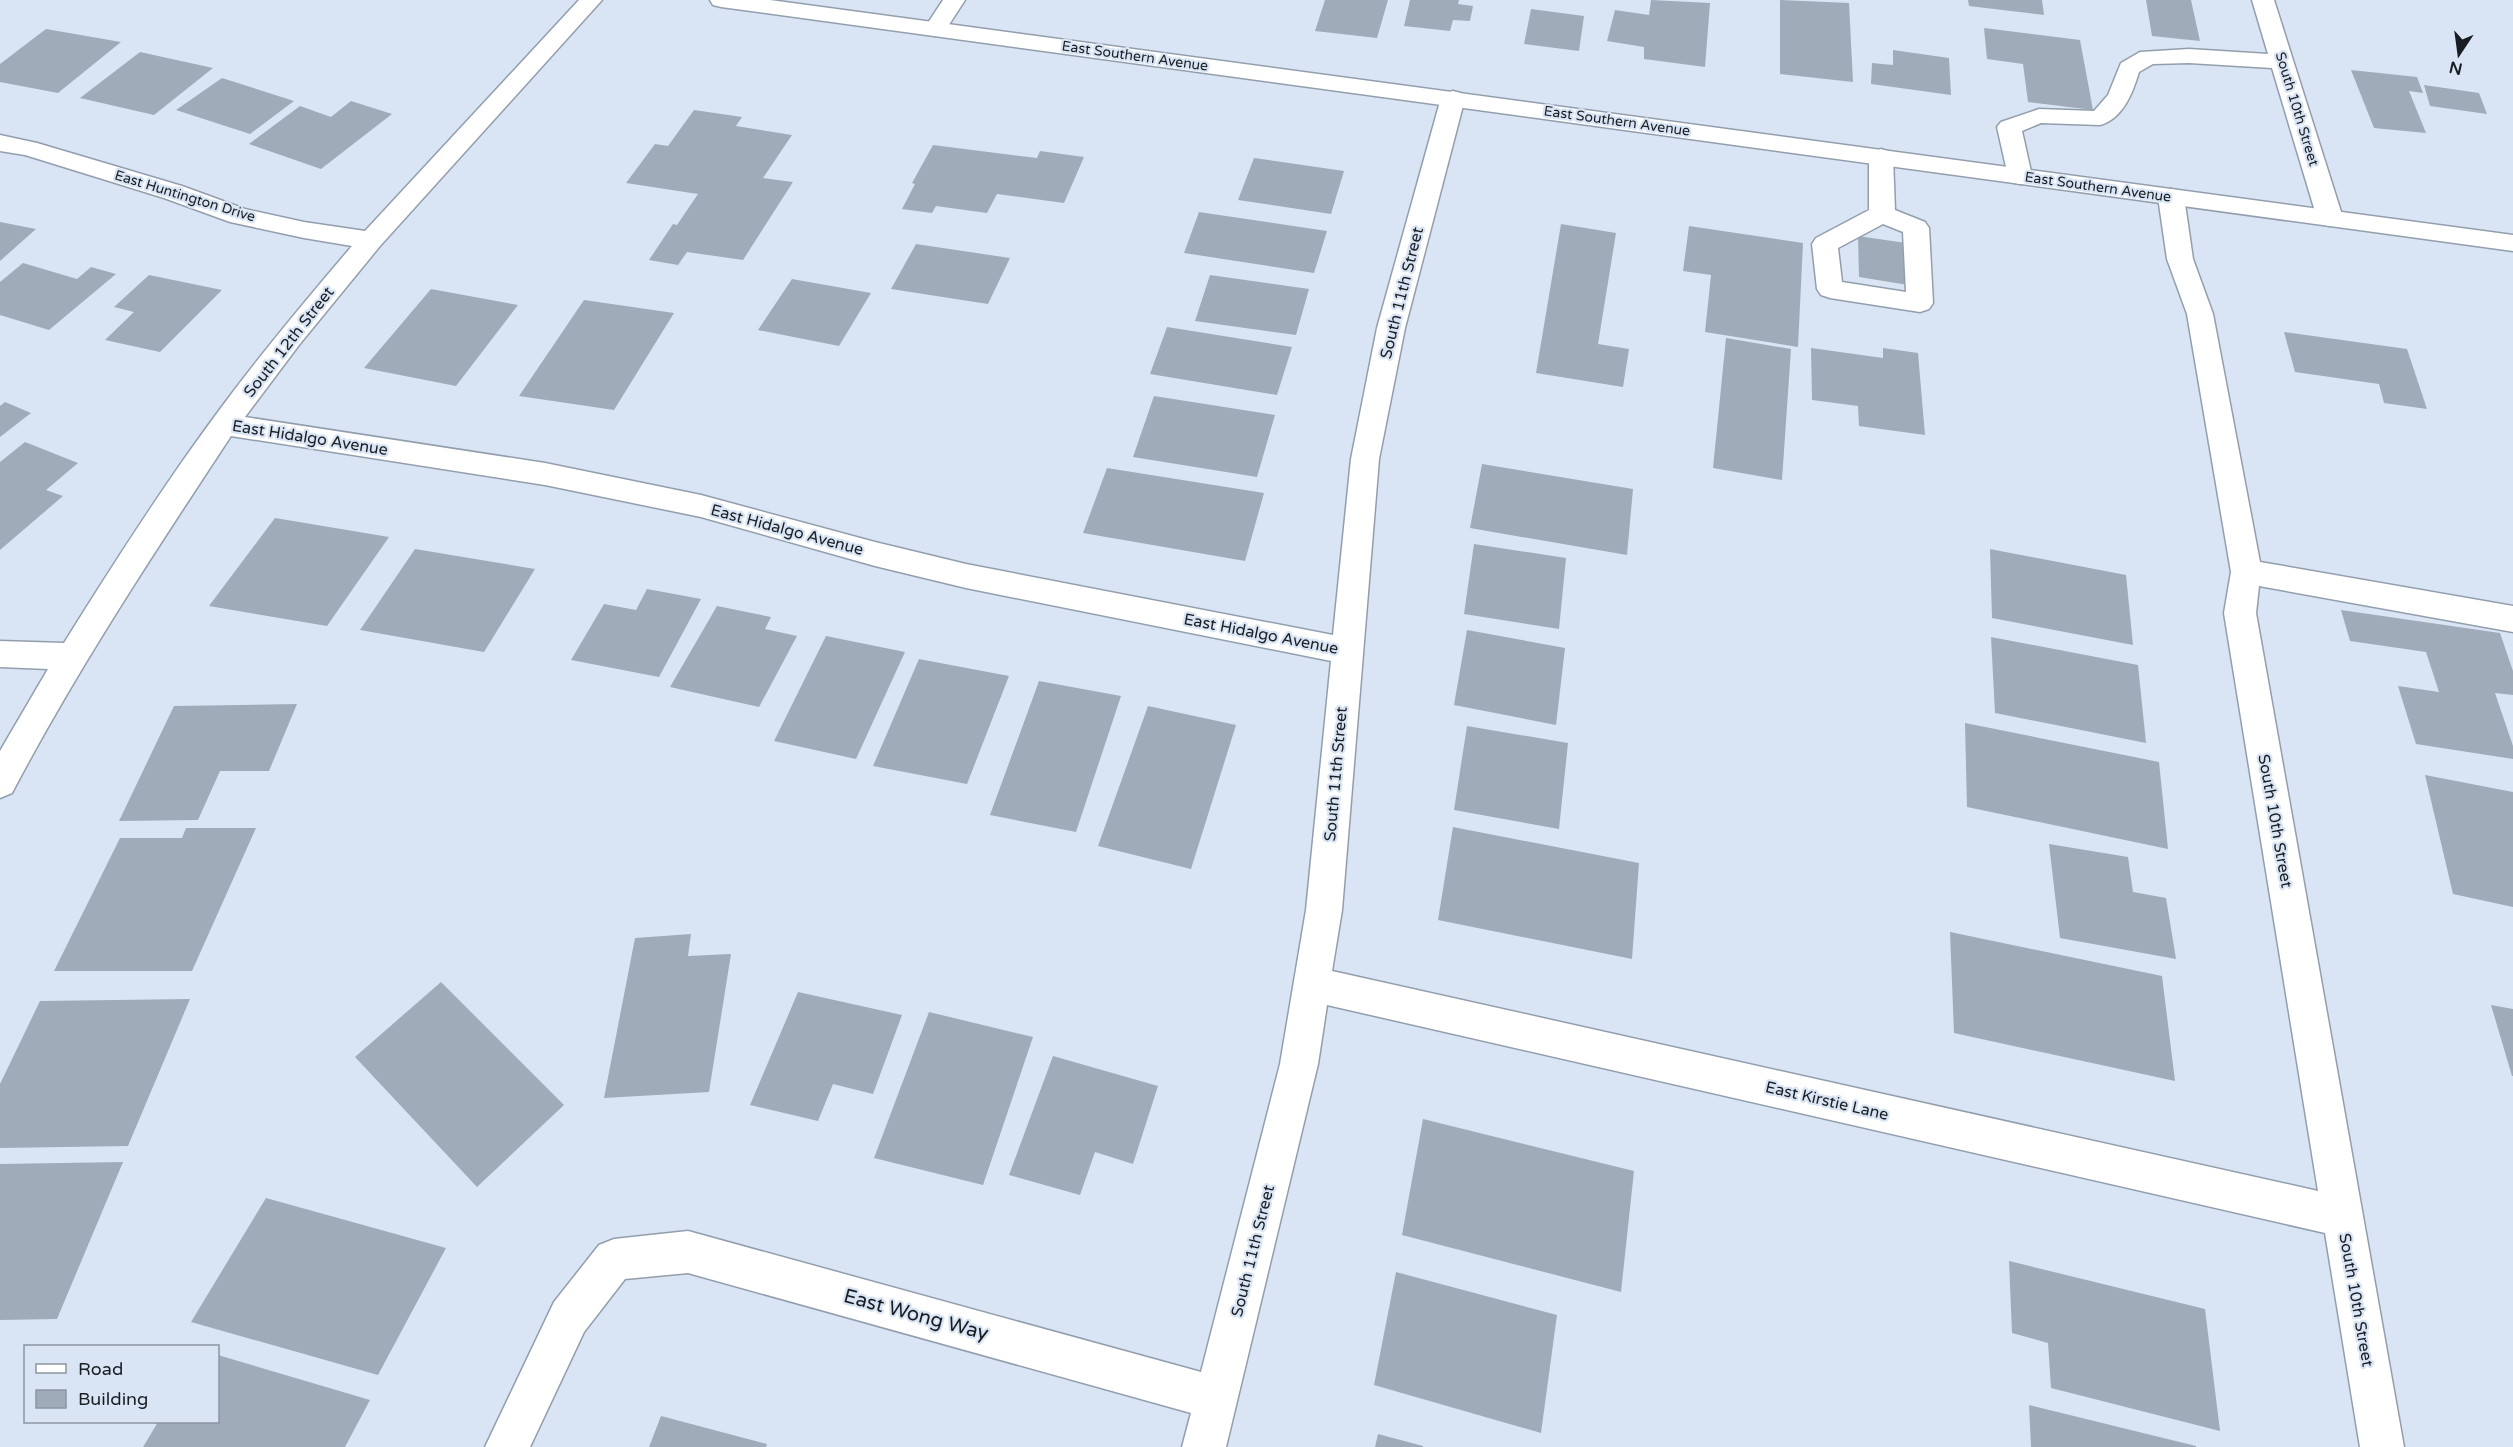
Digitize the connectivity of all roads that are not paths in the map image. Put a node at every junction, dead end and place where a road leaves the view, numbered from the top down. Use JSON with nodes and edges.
{"nodes":[{"id":1,"x":591,"y":0,"type":"edge"},
{"id":2,"x":721,"y":0,"type":"edge"},
{"id":3,"x":954,"y":0,"type":"edge"},
{"id":4,"x":2263,"y":0,"type":"edge"},
{"id":5,"x":935,"y":29,"type":"junction"},
{"id":6,"x":2282,"y":62,"type":"junction"},
{"id":7,"x":1453,"y":98,"type":"junction"},
{"id":8,"x":0,"y":143,"type":"edge"},
{"id":9,"x":1881,"y":157,"type":"junction"},
{"id":10,"x":2020,"y":176,"type":"junction"},
{"id":11,"x":2171,"y":197,"type":"junction"},
{"id":12,"x":1882,"y":214,"type":"dead end"},
{"id":13,"x":2330,"y":218,"type":"junction"},
{"id":14,"x":371,"y":240,"type":"junction"},
{"id":15,"x":2513,"y":243,"type":"edge"},
{"id":16,"x":224,"y":424,"type":"junction"},
{"id":17,"x":2246,"y":572,"type":"junction"},
{"id":18,"x":2513,"y":619,"type":"edge"},
{"id":19,"x":1346,"y":651,"type":"junction"},
{"id":20,"x":0,"y":654,"type":"edge"},
{"id":21,"x":73,"y":657,"type":"junction"},
{"id":22,"x":0,"y":783,"type":"edge"},
{"id":23,"x":1312,"y":984,"type":"junction"},
{"id":24,"x":2341,"y":1216,"type":"junction"},
{"id":25,"x":1216,"y":1398,"type":"junction"},
{"id":26,"x":507,"y":1447,"type":"edge"},
{"id":27,"x":1204,"y":1447,"type":"edge"},
{"id":28,"x":2382,"y":1447,"type":"edge"}],
"edges":[{"from":1,"to":14,"type":"street","name":"South 12th Street"},
{"from":2,"to":5,"type":"street","name":"East Southern Avenue"},
{"from":3,"to":5,"type":"street"},
{"from":4,"to":6,"type":"street","name":"South 10th Street"},
{"from":5,"to":7,"type":"street","name":"East Southern Avenue"},
{"from":6,"to":10,"type":"street"},
{"from":6,"to":13,"type":"street","name":"South 10th Street"},
{"from":7,"to":9,"type":"street","name":"East Southern Avenue"},
{"from":7,"to":19,"type":"street","name":"South 11th Street"},
{"from":8,"to":14,"type":"street","name":"East Huntington Drive"},
{"from":9,"to":10,"type":"street","name":"East Southern Avenue"},
{"from":9,"to":12,"type":"street"},
{"from":10,"to":11,"type":"street","name":"East Southern Avenue"},
{"from":11,"to":13,"type":"street","name":"East Southern Avenue"},
{"from":11,"to":17,"type":"street","name":"South 10th Street"},
{"from":13,"to":15,"type":"street","name":"East Southern Avenue"},
{"from":14,"to":16,"type":"street","name":"South 12th Street"},
{"from":16,"to":19,"type":"street","name":"East Hidalgo Avenue"},
{"from":16,"to":21,"type":"street","name":"South 12th Street"},
{"from":17,"to":18,"type":"street"},
{"from":17,"to":24,"type":"street","name":"South 10th Street"},
{"from":19,"to":23,"type":"street","name":"South 11th Street"},
{"from":20,"to":21,"type":"street"},
{"from":21,"to":22,"type":"street","name":"South 12th Street"},
{"from":23,"to":24,"type":"street","name":"East Kirstie Lane"},
{"from":23,"to":25,"type":"street","name":"South 11th Street"},
{"from":24,"to":28,"type":"street","name":"South 10th Street"},
{"from":25,"to":26,"type":"street","name":"East Wong Way"},
{"from":25,"to":27,"type":"street","name":"South 11th Street"}]}
